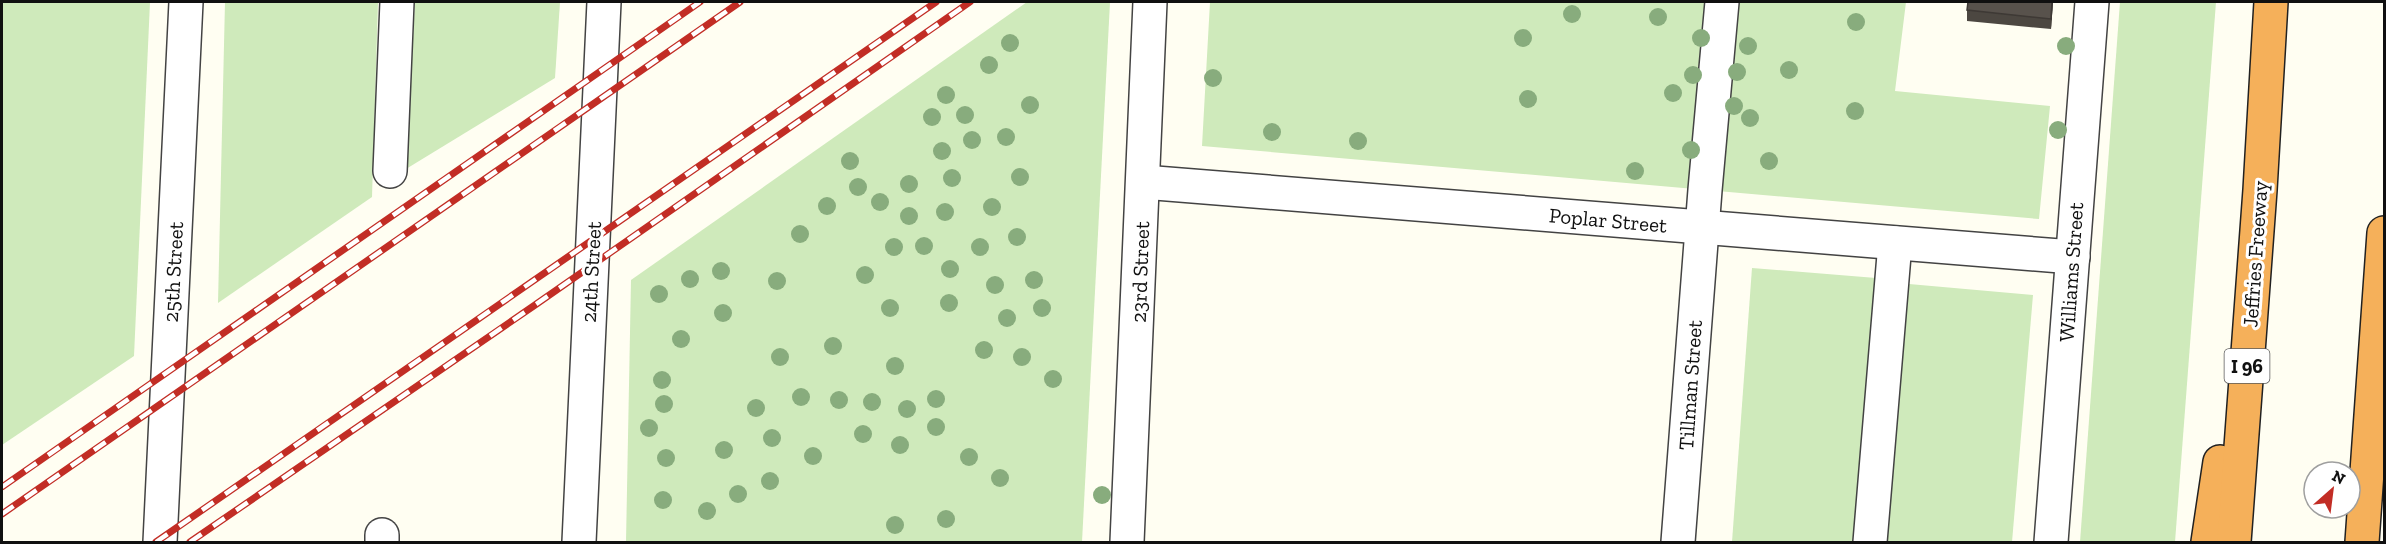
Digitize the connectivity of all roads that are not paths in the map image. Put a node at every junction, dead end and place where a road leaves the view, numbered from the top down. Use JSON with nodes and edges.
{"nodes":[{"id":1,"x":186,"y":2,"type":"edge"},
{"id":2,"x":397,"y":2,"type":"edge"},
{"id":3,"x":604,"y":2,"type":"edge"},
{"id":4,"x":1150,"y":2,"type":"edge"},
{"id":5,"x":1722,"y":2,"type":"edge"},
{"id":6,"x":2092,"y":2,"type":"edge"},
{"id":7,"x":2271,"y":2,"type":"edge"},
{"id":8,"x":390,"y":171,"type":"dead end"},
{"id":9,"x":1143,"y":182,"type":"junction"},
{"id":10,"x":2260,"y":190,"type":"junction"},
{"id":11,"x":1702,"y":228,"type":"junction"},
{"id":12,"x":2385,"y":233,"type":"edge"},
{"id":13,"x":1895,"y":243,"type":"junction"},
{"id":14,"x":2073,"y":257,"type":"junction"},
{"id":15,"x":160,"y":543,"type":"edge"},
{"id":16,"x":579,"y":543,"type":"edge"},
{"id":17,"x":1127,"y":543,"type":"edge"},
{"id":18,"x":1678,"y":543,"type":"edge"},
{"id":19,"x":1870,"y":543,"type":"edge"},
{"id":20,"x":2051,"y":543,"type":"edge"},
{"id":21,"x":2208,"y":543,"type":"edge"},
{"id":22,"x":2234,"y":543,"type":"edge"},
{"id":23,"x":2362,"y":543,"type":"edge"}],
"edges":[{"from":1,"to":15,"type":"street","name":"25th Street"},
{"from":2,"to":8,"type":"street"},
{"from":3,"to":16,"type":"street","name":"24th Street"},
{"from":4,"to":9,"type":"street","name":"23rd Street"},
{"from":5,"to":11,"type":"street","name":"Tillman Street"},
{"from":6,"to":14,"type":"street","name":"Williams Street"},
{"from":7,"to":10,"type":"highway","name":"Jeffries Freeway","number":"I 96"},
{"from":9,"to":11,"type":"street","name":"Poplar Street"},
{"from":9,"to":17,"type":"street","name":"23rd Street"},
{"from":10,"to":21,"type":"highway"},
{"from":10,"to":22,"type":"highway","name":"Jeffries Freeway","number":"I 96"},
{"from":11,"to":13,"type":"street","name":"Poplar Street"},
{"from":11,"to":18,"type":"street","name":"Tillman Street"},
{"from":12,"to":23,"type":"highway"},
{"from":13,"to":14,"type":"street","name":"Poplar Street"},
{"from":13,"to":19,"type":"street"},
{"from":14,"to":20,"type":"street","name":"Williams Street"}]}
